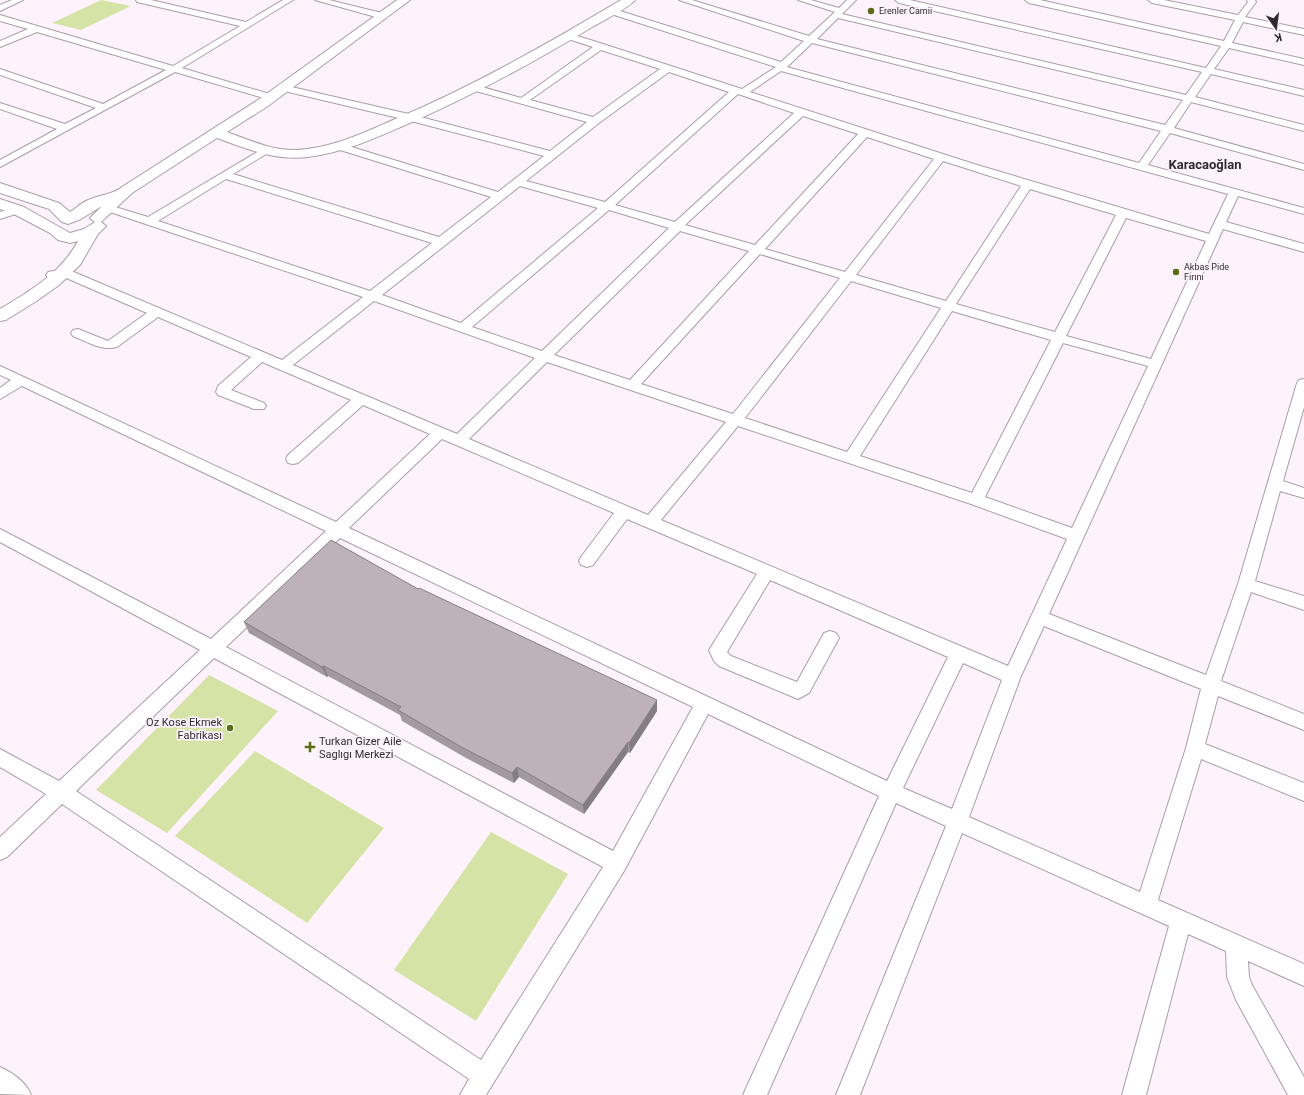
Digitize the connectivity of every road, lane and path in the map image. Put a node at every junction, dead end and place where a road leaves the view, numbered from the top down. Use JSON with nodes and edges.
{"nodes":[{"id":1,"x":20,"y":0,"type":"edge"},
{"id":2,"x":140,"y":0,"type":"edge"},
{"id":3,"x":289,"y":0,"type":"edge"},
{"id":4,"x":319,"y":0,"type":"edge"},
{"id":5,"x":404,"y":0,"type":"edge"},
{"id":6,"x":629,"y":0,"type":"edge"},
{"id":7,"x":683,"y":0,"type":"edge"},
{"id":8,"x":802,"y":0,"type":"edge"},
{"id":9,"x":852,"y":0,"type":"edge"},
{"id":10,"x":900,"y":0,"type":"edge"},
{"id":11,"x":1029,"y":0,"type":"edge"},
{"id":12,"x":1152,"y":0,"type":"edge"},
{"id":13,"x":1251,"y":0,"type":"edge"},
{"id":14,"x":1176,"y":2,"type":"edge"},
{"id":15,"x":0,"y":8,"type":"edge"},
{"id":16,"x":611,"y":11,"type":"junction"},
{"id":17,"x":838,"y":13,"type":"junction"},
{"id":18,"x":383,"y":16,"type":"junction"},
{"id":19,"x":0,"y":18,"type":"edge"},
{"id":20,"x":1240,"y":18,"type":"junction"},
{"id":21,"x":247,"y":25,"type":"junction"},
{"id":22,"x":36,"y":29,"type":"junction"},
{"id":23,"x":1304,"y":32,"type":"edge"},
{"id":24,"x":568,"y":36,"type":"junction"},
{"id":25,"x":811,"y":40,"type":"junction"},
{"id":26,"x":0,"y":44,"type":"edge"},
{"id":27,"x":1226,"y":44,"type":"junction"},
{"id":28,"x":600,"y":46,"type":"junction"},
{"id":29,"x":1304,"y":62,"type":"edge"},
{"id":30,"x":782,"y":67,"type":"junction"},
{"id":31,"x":176,"y":68,"type":"junction"},
{"id":32,"x":668,"y":68,"type":"junction"},
{"id":33,"x":1208,"y":70,"type":"junction"},
{"id":34,"x":0,"y":72,"type":"edge"},
{"id":35,"x":283,"y":88,"type":"junction"},
{"id":36,"x":475,"y":88,"type":"junction"},
{"id":37,"x":740,"y":91,"type":"junction"},
{"id":38,"x":1304,"y":93,"type":"edge"},
{"id":39,"x":270,"y":97,"type":"junction"},
{"id":40,"x":1190,"y":99,"type":"junction"},
{"id":41,"x":524,"y":100,"type":"junction"},
{"id":42,"x":0,"y":106,"type":"edge"},
{"id":43,"x":104,"y":107,"type":"junction"},
{"id":44,"x":801,"y":112,"type":"junction"},
{"id":45,"x":413,"y":118,"type":"junction"},
{"id":46,"x":595,"y":120,"type":"junction"},
{"id":47,"x":66,"y":128,"type":"junction"},
{"id":48,"x":1304,"y":128,"type":"edge"},
{"id":49,"x":1166,"y":129,"type":"junction"},
{"id":50,"x":866,"y":132,"type":"junction"},
{"id":51,"x":216,"y":133,"type":"junction"},
{"id":52,"x":341,"y":147,"type":"junction"},
{"id":53,"x":264,"y":151,"type":"junction"},
{"id":54,"x":553,"y":155,"type":"junction"},
{"id":55,"x":942,"y":156,"type":"junction"},
{"id":56,"x":0,"y":164,"type":"edge"},
{"id":57,"x":1142,"y":166,"type":"junction"},
{"id":58,"x":1304,"y":167,"type":"edge"},
{"id":59,"x":224,"y":175,"type":"junction"},
{"id":60,"x":519,"y":182,"type":"junction"},
{"id":61,"x":1027,"y":185,"type":"junction"},
{"id":62,"x":0,"y":188,"type":"edge"},
{"id":63,"x":1235,"y":191,"type":"junction"},
{"id":64,"x":500,"y":196,"type":"junction"},
{"id":65,"x":0,"y":204,"type":"edge"},
{"id":66,"x":54,"y":206,"type":"junction"},
{"id":67,"x":607,"y":206,"type":"junction"},
{"id":68,"x":18,"y":210,"type":"junction"},
{"id":69,"x":1304,"y":211,"type":"edge"},
{"id":70,"x":1122,"y":214,"type":"junction"},
{"id":71,"x":0,"y":216,"type":"edge"},
{"id":72,"x":97,"y":216,"type":"junction"},
{"id":73,"x":72,"y":218,"type":"junction"},
{"id":74,"x":148,"y":222,"type":"junction"},
{"id":75,"x":1220,"y":224,"type":"junction"},
{"id":76,"x":678,"y":226,"type":"junction"},
{"id":77,"x":1213,"y":239,"type":"junction"},
{"id":78,"x":442,"y":242,"type":"junction"},
{"id":79,"x":58,"y":243,"type":"junction"},
{"id":80,"x":1304,"y":248,"type":"edge"},
{"id":81,"x":758,"y":250,"type":"junction"},
{"id":82,"x":58,"y":274,"type":"junction"},
{"id":83,"x":849,"y":276,"type":"junction"},
{"id":84,"x":373,"y":296,"type":"junction"},
{"id":85,"x":950,"y":306,"type":"junction"},
{"id":86,"x":157,"y":312,"type":"junction"},
{"id":87,"x":0,"y":316,"type":"edge"},
{"id":88,"x":462,"y":328,"type":"junction"},
{"id":89,"x":78,"y":333,"type":"dead end"},
{"id":90,"x":1060,"y":339,"type":"junction"},
{"id":91,"x":261,"y":356,"type":"junction"},
{"id":92,"x":544,"y":357,"type":"junction"},
{"id":93,"x":1155,"y":364,"type":"junction"},
{"id":94,"x":283,"y":366,"type":"junction"},
{"id":95,"x":0,"y":370,"type":"edge"},
{"id":96,"x":21,"y":380,"type":"junction"},
{"id":97,"x":633,"y":385,"type":"junction"},
{"id":98,"x":1303,"y":387,"type":"edge"},
{"id":99,"x":0,"y":394,"type":"edge"},
{"id":100,"x":361,"y":399,"type":"junction"},
{"id":101,"x":259,"y":406,"type":"dead end"},
{"id":102,"x":735,"y":421,"type":"junction"},
{"id":103,"x":440,"y":433,"type":"junction"},
{"id":104,"x":459,"y":441,"type":"junction"},
{"id":105,"x":851,"y":458,"type":"junction"},
{"id":106,"x":293,"y":459,"type":"dead end"},
{"id":107,"x":1274,"y":484,"type":"junction"},
{"id":108,"x":1304,"y":493,"type":"edge"},
{"id":109,"x":976,"y":500,"type":"junction"},
{"id":110,"x":624,"y":511,"type":"junction"},
{"id":111,"x":651,"y":522,"type":"junction"},
{"id":112,"x":337,"y":529,"type":"junction"},
{"id":113,"x":0,"y":535,"type":"edge"},
{"id":114,"x":1076,"y":536,"type":"junction"},
{"id":115,"x":587,"y":561,"type":"dead end"},
{"id":116,"x":767,"y":572,"type":"junction"},
{"id":117,"x":1246,"y":584,"type":"junction"},
{"id":118,"x":1304,"y":603,"type":"edge"},
{"id":119,"x":1039,"y":617,"type":"junction"},
{"id":120,"x":830,"y":638,"type":"dead end"},
{"id":121,"x":212,"y":648,"type":"junction"},
{"id":122,"x":959,"y":653,"type":"junction"},
{"id":123,"x":1012,"y":676,"type":"junction"},
{"id":124,"x":1211,"y":686,"type":"junction"},
{"id":125,"x":704,"y":704,"type":"junction"},
{"id":126,"x":1304,"y":722,"type":"edge"},
{"id":127,"x":1195,"y":748,"type":"junction"},
{"id":128,"x":0,"y":757,"type":"edge"},
{"id":129,"x":61,"y":792,"type":"junction"},
{"id":130,"x":891,"y":792,"type":"junction"},
{"id":131,"x":1304,"y":792,"type":"edge"},
{"id":132,"x":957,"y":822,"type":"junction"},
{"id":133,"x":0,"y":850,"type":"edge"},
{"id":134,"x":617,"y":864,"type":"junction"},
{"id":135,"x":1146,"y":905,"type":"junction"},
{"id":136,"x":1181,"y":921,"type":"junction"},
{"id":137,"x":1236,"y":945,"type":"junction"},
{"id":138,"x":1304,"y":975,"type":"edge"},
{"id":139,"x":485,"y":1076,"type":"junction"},
{"id":140,"x":0,"y":1080,"type":"edge"},
{"id":141,"x":19,"y":1095,"type":"edge"},
{"id":142,"x":472,"y":1095,"type":"edge"},
{"id":143,"x":756,"y":1095,"type":"edge"},
{"id":144,"x":848,"y":1095,"type":"edge"},
{"id":145,"x":1134,"y":1095,"type":"edge"},
{"id":146,"x":1301,"y":1095,"type":"edge"}],
"edges":[{"from":1,"to":15,"type":"street"},
{"from":2,"to":21,"type":"street"},
{"from":3,"to":21,"type":"street"},
{"from":4,"to":18,"type":"street"},
{"from":5,"to":18,"type":"main road"},
{"from":6,"to":16,"type":"main road"},
{"from":7,"to":25,"type":"street"},
{"from":8,"to":17,"type":"street"},
{"from":9,"to":17,"type":"street"},
{"from":10,"to":33,"type":"street"},
{"from":11,"to":27,"type":"street"},
{"from":12,"to":14,"type":"street"},
{"from":13,"to":20,"type":"street"},
{"from":14,"to":20,"type":"street"},
{"from":16,"to":24,"type":"main road"},
{"from":16,"to":30,"type":"street"},
{"from":17,"to":25,"type":"street"},
{"from":17,"to":40,"type":"street"},
{"from":18,"to":35,"type":"main road"},
{"from":19,"to":22,"type":"street"},
{"from":20,"to":23,"type":"street"},
{"from":20,"to":27,"type":"street"},
{"from":21,"to":31,"type":"street"},
{"from":22,"to":26,"type":"street"},
{"from":22,"to":31,"type":"street"},
{"from":24,"to":28,"type":"street"},
{"from":24,"to":36,"type":"main road"},
{"from":25,"to":30,"type":"street"},
{"from":25,"to":49,"type":"street"},
{"from":27,"to":29,"type":"street"},
{"from":27,"to":33,"type":"street"},
{"from":28,"to":32,"type":"street"},
{"from":28,"to":41,"type":"street"},
{"from":30,"to":37,"type":"street"},
{"from":30,"to":57,"type":"street"},
{"from":31,"to":39,"type":"street"},
{"from":31,"to":43,"type":"street"},
{"from":32,"to":37,"type":"street"},
{"from":32,"to":46,"type":"street"},
{"from":33,"to":38,"type":"street"},
{"from":33,"to":40,"type":"street"},
{"from":34,"to":43,"type":"street"},
{"from":35,"to":39,"type":"main road"},
{"from":35,"to":45,"type":"street"},
{"from":36,"to":41,"type":"street"},
{"from":36,"to":45,"type":"main road"},
{"from":37,"to":44,"type":"street"},
{"from":37,"to":67,"type":"street"},
{"from":39,"to":51,"type":"main road"},
{"from":40,"to":48,"type":"street"},
{"from":40,"to":49,"type":"street"},
{"from":41,"to":46,"type":"street"},
{"from":42,"to":47,"type":"street"},
{"from":43,"to":47,"type":"street"},
{"from":44,"to":50,"type":"street"},
{"from":44,"to":76,"type":"street"},
{"from":45,"to":52,"type":"main road"},
{"from":45,"to":54,"type":"street"},
{"from":46,"to":54,"type":"street"},
{"from":47,"to":56,"type":"street"},
{"from":49,"to":57,"type":"street"},
{"from":49,"to":58,"type":"street"},
{"from":50,"to":55,"type":"street"},
{"from":50,"to":81,"type":"street"},
{"from":51,"to":53,"type":"main road"},
{"from":51,"to":72,"type":"main road"},
{"from":52,"to":53,"type":"main road"},
{"from":52,"to":64,"type":"street"},
{"from":53,"to":59,"type":"street"},
{"from":54,"to":60,"type":"street"},
{"from":55,"to":61,"type":"street"},
{"from":55,"to":83,"type":"street"},
{"from":57,"to":63,"type":"street"},
{"from":59,"to":74,"type":"street"},
{"from":59,"to":78,"type":"street"},
{"from":60,"to":64,"type":"street"},
{"from":60,"to":67,"type":"street"},
{"from":61,"to":70,"type":"street"},
{"from":61,"to":85,"type":"street"},
{"from":62,"to":66,"type":"main road"},
{"from":63,"to":69,"type":"street"},
{"from":63,"to":75,"type":"street"},
{"from":64,"to":78,"type":"street"},
{"from":65,"to":68,"type":"main road"},
{"from":66,"to":72,"type":"main road"},
{"from":66,"to":73,"type":"main road"},
{"from":67,"to":76,"type":"street"},
{"from":67,"to":88,"type":"street"},
{"from":68,"to":71,"type":"street"},
{"from":68,"to":79,"type":"main road"},
{"from":70,"to":77,"type":"street"},
{"from":70,"to":90,"type":"street"},
{"from":72,"to":73,"type":"main road"},
{"from":72,"to":74,"type":"street"},
{"from":72,"to":79,"type":"main road"},
{"from":72,"to":82,"type":"main road"},
{"from":73,"to":79,"type":"main road"},
{"from":74,"to":84,"type":"street"},
{"from":75,"to":77,"type":"street"},
{"from":75,"to":80,"type":"street"},
{"from":76,"to":81,"type":"street"},
{"from":76,"to":92,"type":"street"},
{"from":77,"to":93,"type":"street"},
{"from":78,"to":84,"type":"street"},
{"from":79,"to":82,"type":"main road"},
{"from":81,"to":83,"type":"street"},
{"from":81,"to":97,"type":"street"},
{"from":82,"to":86,"type":"street"},
{"from":82,"to":87,"type":"main road"},
{"from":83,"to":85,"type":"street"},
{"from":83,"to":102,"type":"street"},
{"from":84,"to":88,"type":"street"},
{"from":84,"to":94,"type":"street"},
{"from":85,"to":90,"type":"street"},
{"from":85,"to":105,"type":"street"},
{"from":86,"to":89,"type":"street"},
{"from":86,"to":91,"type":"street"},
{"from":88,"to":92,"type":"street"},
{"from":90,"to":93,"type":"street"},
{"from":90,"to":109,"type":"street"},
{"from":91,"to":94,"type":"street"},
{"from":91,"to":101,"type":"street"},
{"from":92,"to":97,"type":"street"},
{"from":92,"to":104,"type":"street"},
{"from":93,"to":114,"type":"street"},
{"from":94,"to":100,"type":"street"},
{"from":95,"to":96,"type":"street"},
{"from":96,"to":99,"type":"street"},
{"from":96,"to":112,"type":"street"},
{"from":97,"to":102,"type":"street"},
{"from":98,"to":107,"type":"street"},
{"from":100,"to":103,"type":"street"},
{"from":100,"to":106,"type":"street"},
{"from":102,"to":105,"type":"street"},
{"from":102,"to":111,"type":"street"},
{"from":103,"to":104,"type":"street"},
{"from":103,"to":112,"type":"street"},
{"from":104,"to":110,"type":"street"},
{"from":105,"to":109,"type":"street"},
{"from":107,"to":108,"type":"street"},
{"from":107,"to":117,"type":"street"},
{"from":109,"to":114,"type":"street"},
{"from":110,"to":111,"type":"street"},
{"from":110,"to":115,"type":"street"},
{"from":111,"to":116,"type":"street"},
{"from":112,"to":121,"type":"street"},
{"from":112,"to":125,"type":"street"},
{"from":113,"to":121,"type":"street"},
{"from":114,"to":119,"type":"street"},
{"from":116,"to":120,"type":"street"},
{"from":116,"to":122,"type":"street"},
{"from":117,"to":118,"type":"street"},
{"from":117,"to":124,"type":"street"},
{"from":119,"to":123,"type":"street"},
{"from":119,"to":124,"type":"street"},
{"from":121,"to":129,"type":"street"},
{"from":121,"to":134,"type":"street"},
{"from":122,"to":123,"type":"street"},
{"from":122,"to":130,"type":"street"},
{"from":123,"to":132,"type":"street"},
{"from":124,"to":126,"type":"street"},
{"from":124,"to":127,"type":"street"},
{"from":125,"to":130,"type":"street"},
{"from":125,"to":134,"type":"street"},
{"from":127,"to":131,"type":"street"},
{"from":127,"to":135,"type":"street"},
{"from":128,"to":129,"type":"street"},
{"from":129,"to":133,"type":"street"},
{"from":129,"to":139,"type":"street"},
{"from":130,"to":132,"type":"street"},
{"from":130,"to":143,"type":"street"},
{"from":132,"to":135,"type":"street"},
{"from":132,"to":144,"type":"street"},
{"from":134,"to":139,"type":"street"},
{"from":135,"to":136,"type":"street"},
{"from":136,"to":137,"type":"street"},
{"from":136,"to":145,"type":"street"},
{"from":137,"to":138,"type":"street"},
{"from":137,"to":146,"type":"street"},
{"from":139,"to":142,"type":"street"},
{"from":140,"to":141,"type":"street"}]}
